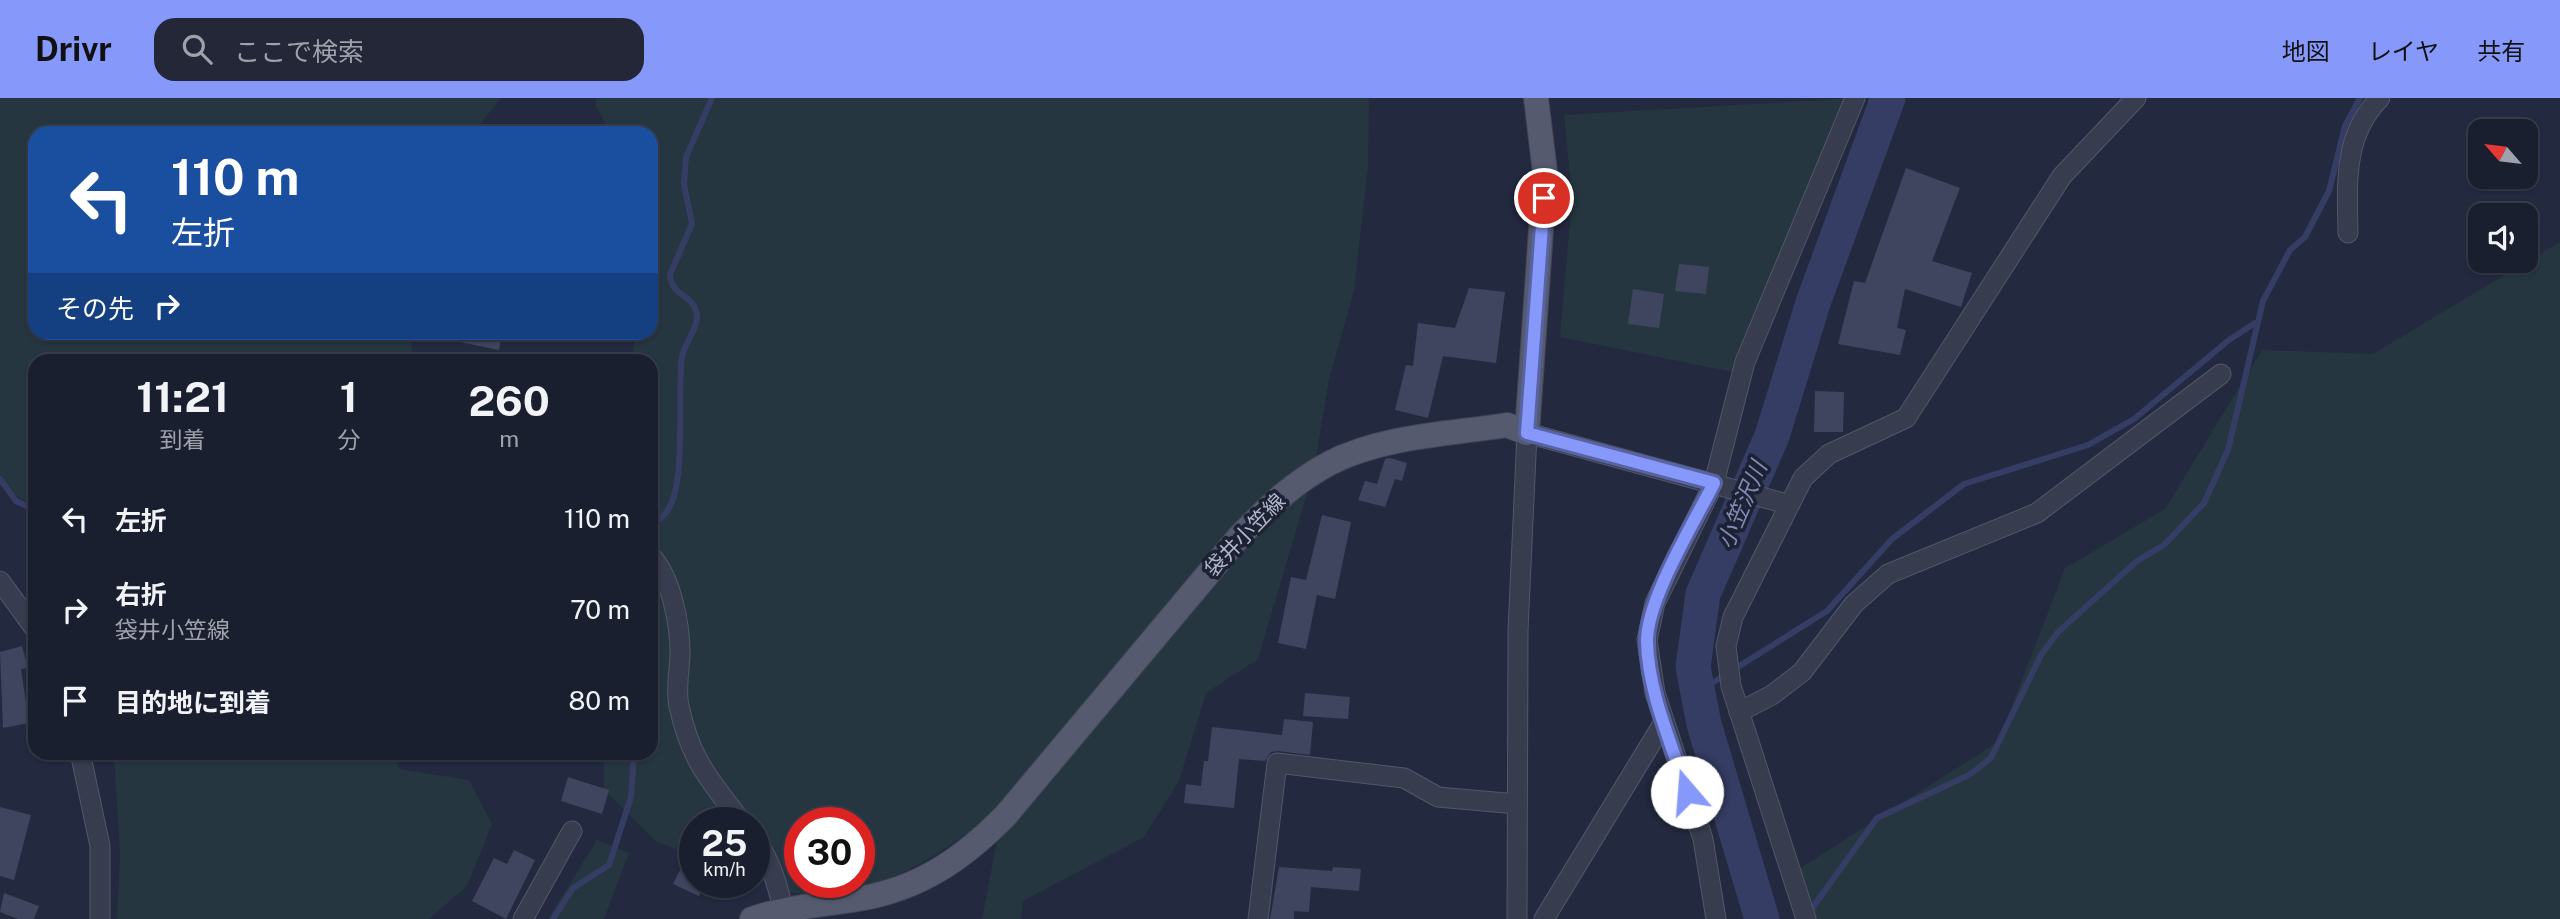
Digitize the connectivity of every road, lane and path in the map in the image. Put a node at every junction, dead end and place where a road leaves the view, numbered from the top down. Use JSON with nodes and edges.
{"nodes":[{"id":1,"x":1536,"y":98,"type":"edge"},
{"id":2,"x":1855,"y":98,"type":"edge"},
{"id":3,"x":2136,"y":98,"type":"edge"},
{"id":4,"x":2380,"y":98,"type":"edge"},
{"id":5,"x":2348,"y":233,"type":"dead end"},
{"id":6,"x":2221,"y":374,"type":"dead end"},
{"id":7,"x":1527,"y":433,"type":"junction"},
{"id":8,"x":1714,"y":483,"type":"junction"},
{"id":9,"x":1787,"y":504,"type":"junction"},
{"id":10,"x":658,"y":565,"type":"edge"},
{"id":11,"x":0,"y":581,"type":"edge"},
{"id":12,"x":28,"y":619,"type":"edge"},
{"id":13,"x":1739,"y":712,"type":"junction"},
{"id":14,"x":1664,"y":722,"type":"junction"},
{"id":15,"x":82,"y":760,"type":"edge"},
{"id":16,"x":1517,"y":804,"type":"junction"},
{"id":17,"x":731,"y":807,"type":"edge"},
{"id":18,"x":572,"y":831,"type":"dead end"},
{"id":19,"x":770,"y":867,"type":"edge"},
{"id":20,"x":783,"y":908,"type":"junction"},
{"id":21,"x":100,"y":919,"type":"edge"},
{"id":22,"x":523,"y":919,"type":"edge"},
{"id":23,"x":752,"y":919,"type":"edge"},
{"id":24,"x":1258,"y":919,"type":"edge"},
{"id":25,"x":1517,"y":919,"type":"edge"},
{"id":26,"x":1544,"y":919,"type":"edge"},
{"id":27,"x":1716,"y":919,"type":"edge"},
{"id":28,"x":1806,"y":919,"type":"edge"}],
"edges":[{"from":1,"to":7,"type":"main road"},
{"from":2,"to":8,"type":"street"},
{"from":3,"to":9,"type":"street"},
{"from":4,"to":5,"type":"street"},
{"from":6,"to":13,"type":"street"},
{"from":7,"to":8,"type":"street"},
{"from":7,"to":16,"type":"street"},
{"from":7,"to":20,"type":"main road","name":"袋井小笠線"},
{"from":8,"to":9,"type":"street"},
{"from":8,"to":14,"type":"street"},
{"from":9,"to":13,"type":"street"},
{"from":10,"to":17,"type":"street"},
{"from":11,"to":12,"type":"street"},
{"from":13,"to":28,"type":"street"},
{"from":14,"to":26,"type":"street"},
{"from":14,"to":27,"type":"street"},
{"from":15,"to":21,"type":"street"},
{"from":16,"to":24,"type":"street"},
{"from":16,"to":25,"type":"street"},
{"from":18,"to":22,"type":"street"},
{"from":19,"to":20,"type":"street"},
{"from":20,"to":23,"type":"main road","name":"袋井小笠線"}]}
